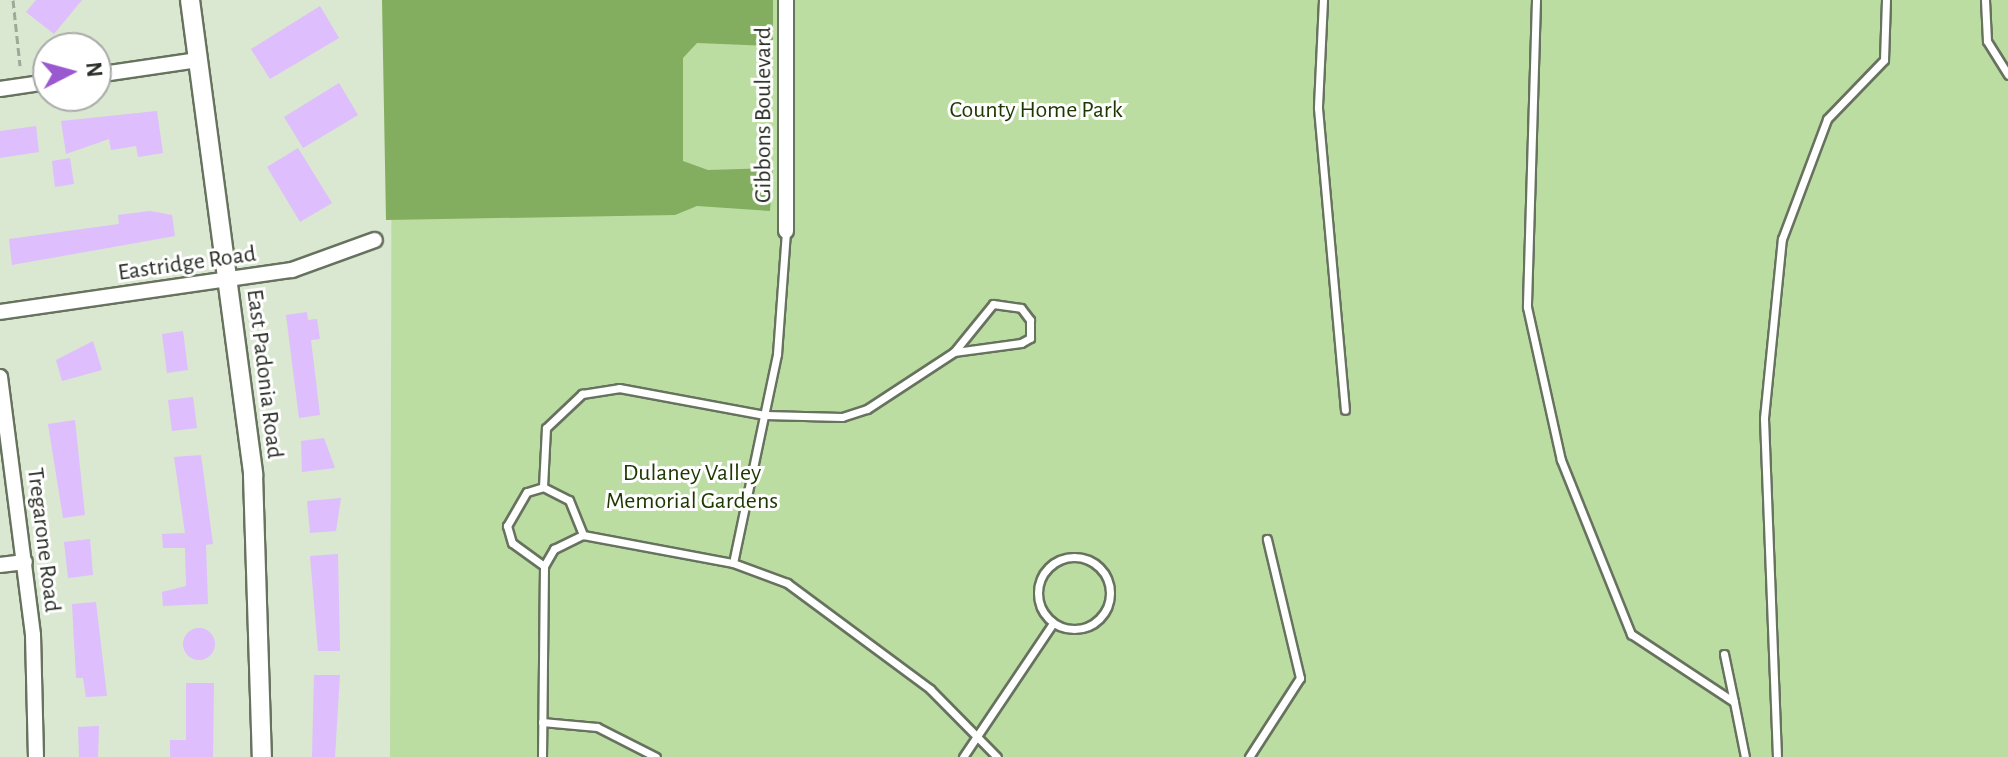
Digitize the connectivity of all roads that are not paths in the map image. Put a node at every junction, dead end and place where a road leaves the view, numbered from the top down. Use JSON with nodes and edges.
{"nodes":[{"id":1,"x":190,"y":0,"type":"edge"},
{"id":2,"x":786,"y":0,"type":"edge"},
{"id":3,"x":1323,"y":0,"type":"edge"},
{"id":4,"x":1536,"y":0,"type":"edge"},
{"id":5,"x":1886,"y":0,"type":"edge"},
{"id":6,"x":1985,"y":0,"type":"edge"},
{"id":7,"x":198,"y":60,"type":"junction"},
{"id":8,"x":112,"y":73,"type":"edge"},
{"id":9,"x":2008,"y":75,"type":"edge"},
{"id":10,"x":32,"y":84,"type":"edge"},
{"id":11,"x":0,"y":89,"type":"edge"},
{"id":12,"x":786,"y":231,"type":"joint"},
{"id":13,"x":375,"y":240,"type":"dead end"},
{"id":14,"x":228,"y":281,"type":"junction"},
{"id":15,"x":0,"y":312,"type":"edge"},
{"id":16,"x":954,"y":352,"type":"junction"},
{"id":17,"x":0,"y":377,"type":"edge"},
{"id":18,"x":1345,"y":410,"type":"dead end"},
{"id":19,"x":765,"y":415,"type":"junction"},
{"id":20,"x":543,"y":487,"type":"junction"},
{"id":21,"x":583,"y":535,"type":"junction"},
{"id":22,"x":1267,"y":539,"type":"dead end"},
{"id":23,"x":25,"y":562,"type":"junction"},
{"id":24,"x":733,"y":563,"type":"junction"},
{"id":25,"x":0,"y":565,"type":"edge"},
{"id":26,"x":544,"y":566,"type":"junction"},
{"id":27,"x":1053,"y":623,"type":"junction"},
{"id":28,"x":1724,"y":654,"type":"dead end"},
{"id":29,"x":1734,"y":702,"type":"junction"},
{"id":30,"x":542,"y":722,"type":"junction"},
{"id":31,"x":977,"y":736,"type":"junction"},
{"id":32,"x":36,"y":757,"type":"edge"},
{"id":33,"x":262,"y":757,"type":"edge"},
{"id":34,"x":542,"y":757,"type":"edge"},
{"id":35,"x":656,"y":757,"type":"edge"},
{"id":36,"x":963,"y":757,"type":"edge"},
{"id":37,"x":997,"y":757,"type":"edge"},
{"id":38,"x":1249,"y":757,"type":"edge"},
{"id":39,"x":1745,"y":757,"type":"edge"},
{"id":40,"x":1777,"y":757,"type":"edge"}],
"edges":[{"from":1,"to":7,"type":"street","name":"East Padonia Road"},
{"from":2,"to":12,"type":"street","name":"Gibbons Boulevard"},
{"from":3,"to":18,"type":"lane"},
{"from":4,"to":29,"type":"lane"},
{"from":5,"to":40,"type":"lane"},
{"from":6,"to":9,"type":"lane"},
{"from":7,"to":8,"type":"street"},
{"from":7,"to":14,"type":"street","name":"East Padonia Road"},
{"from":10,"to":11,"type":"street"},
{"from":12,"to":19,"type":"lane"},
{"from":13,"to":14,"type":"street","name":"Eastridge Road"},
{"from":14,"to":15,"type":"street","name":"Eastridge Road"},
{"from":14,"to":33,"type":"street","name":"East Padonia Road"},
{"from":16,"to":16,"type":"lane"},
{"from":16,"to":19,"type":"lane"},
{"from":17,"to":23,"type":"street","name":"Tregarone Road"},
{"from":19,"to":20,"type":"lane"},
{"from":19,"to":24,"type":"lane"},
{"from":20,"to":21,"type":"lane"},
{"from":20,"to":26,"type":"lane"},
{"from":21,"to":24,"type":"lane"},
{"from":21,"to":26,"type":"lane"},
{"from":22,"to":38,"type":"lane"},
{"from":23,"to":25,"type":"street"},
{"from":23,"to":32,"type":"street","name":"Tregarone Road"},
{"from":24,"to":31,"type":"lane"},
{"from":26,"to":30,"type":"lane"},
{"from":27,"to":27,"type":"lane"},
{"from":27,"to":31,"type":"lane"},
{"from":28,"to":29,"type":"lane"},
{"from":29,"to":39,"type":"lane"},
{"from":30,"to":34,"type":"lane"},
{"from":30,"to":35,"type":"lane"},
{"from":31,"to":36,"type":"lane"},
{"from":31,"to":37,"type":"lane"}]}
